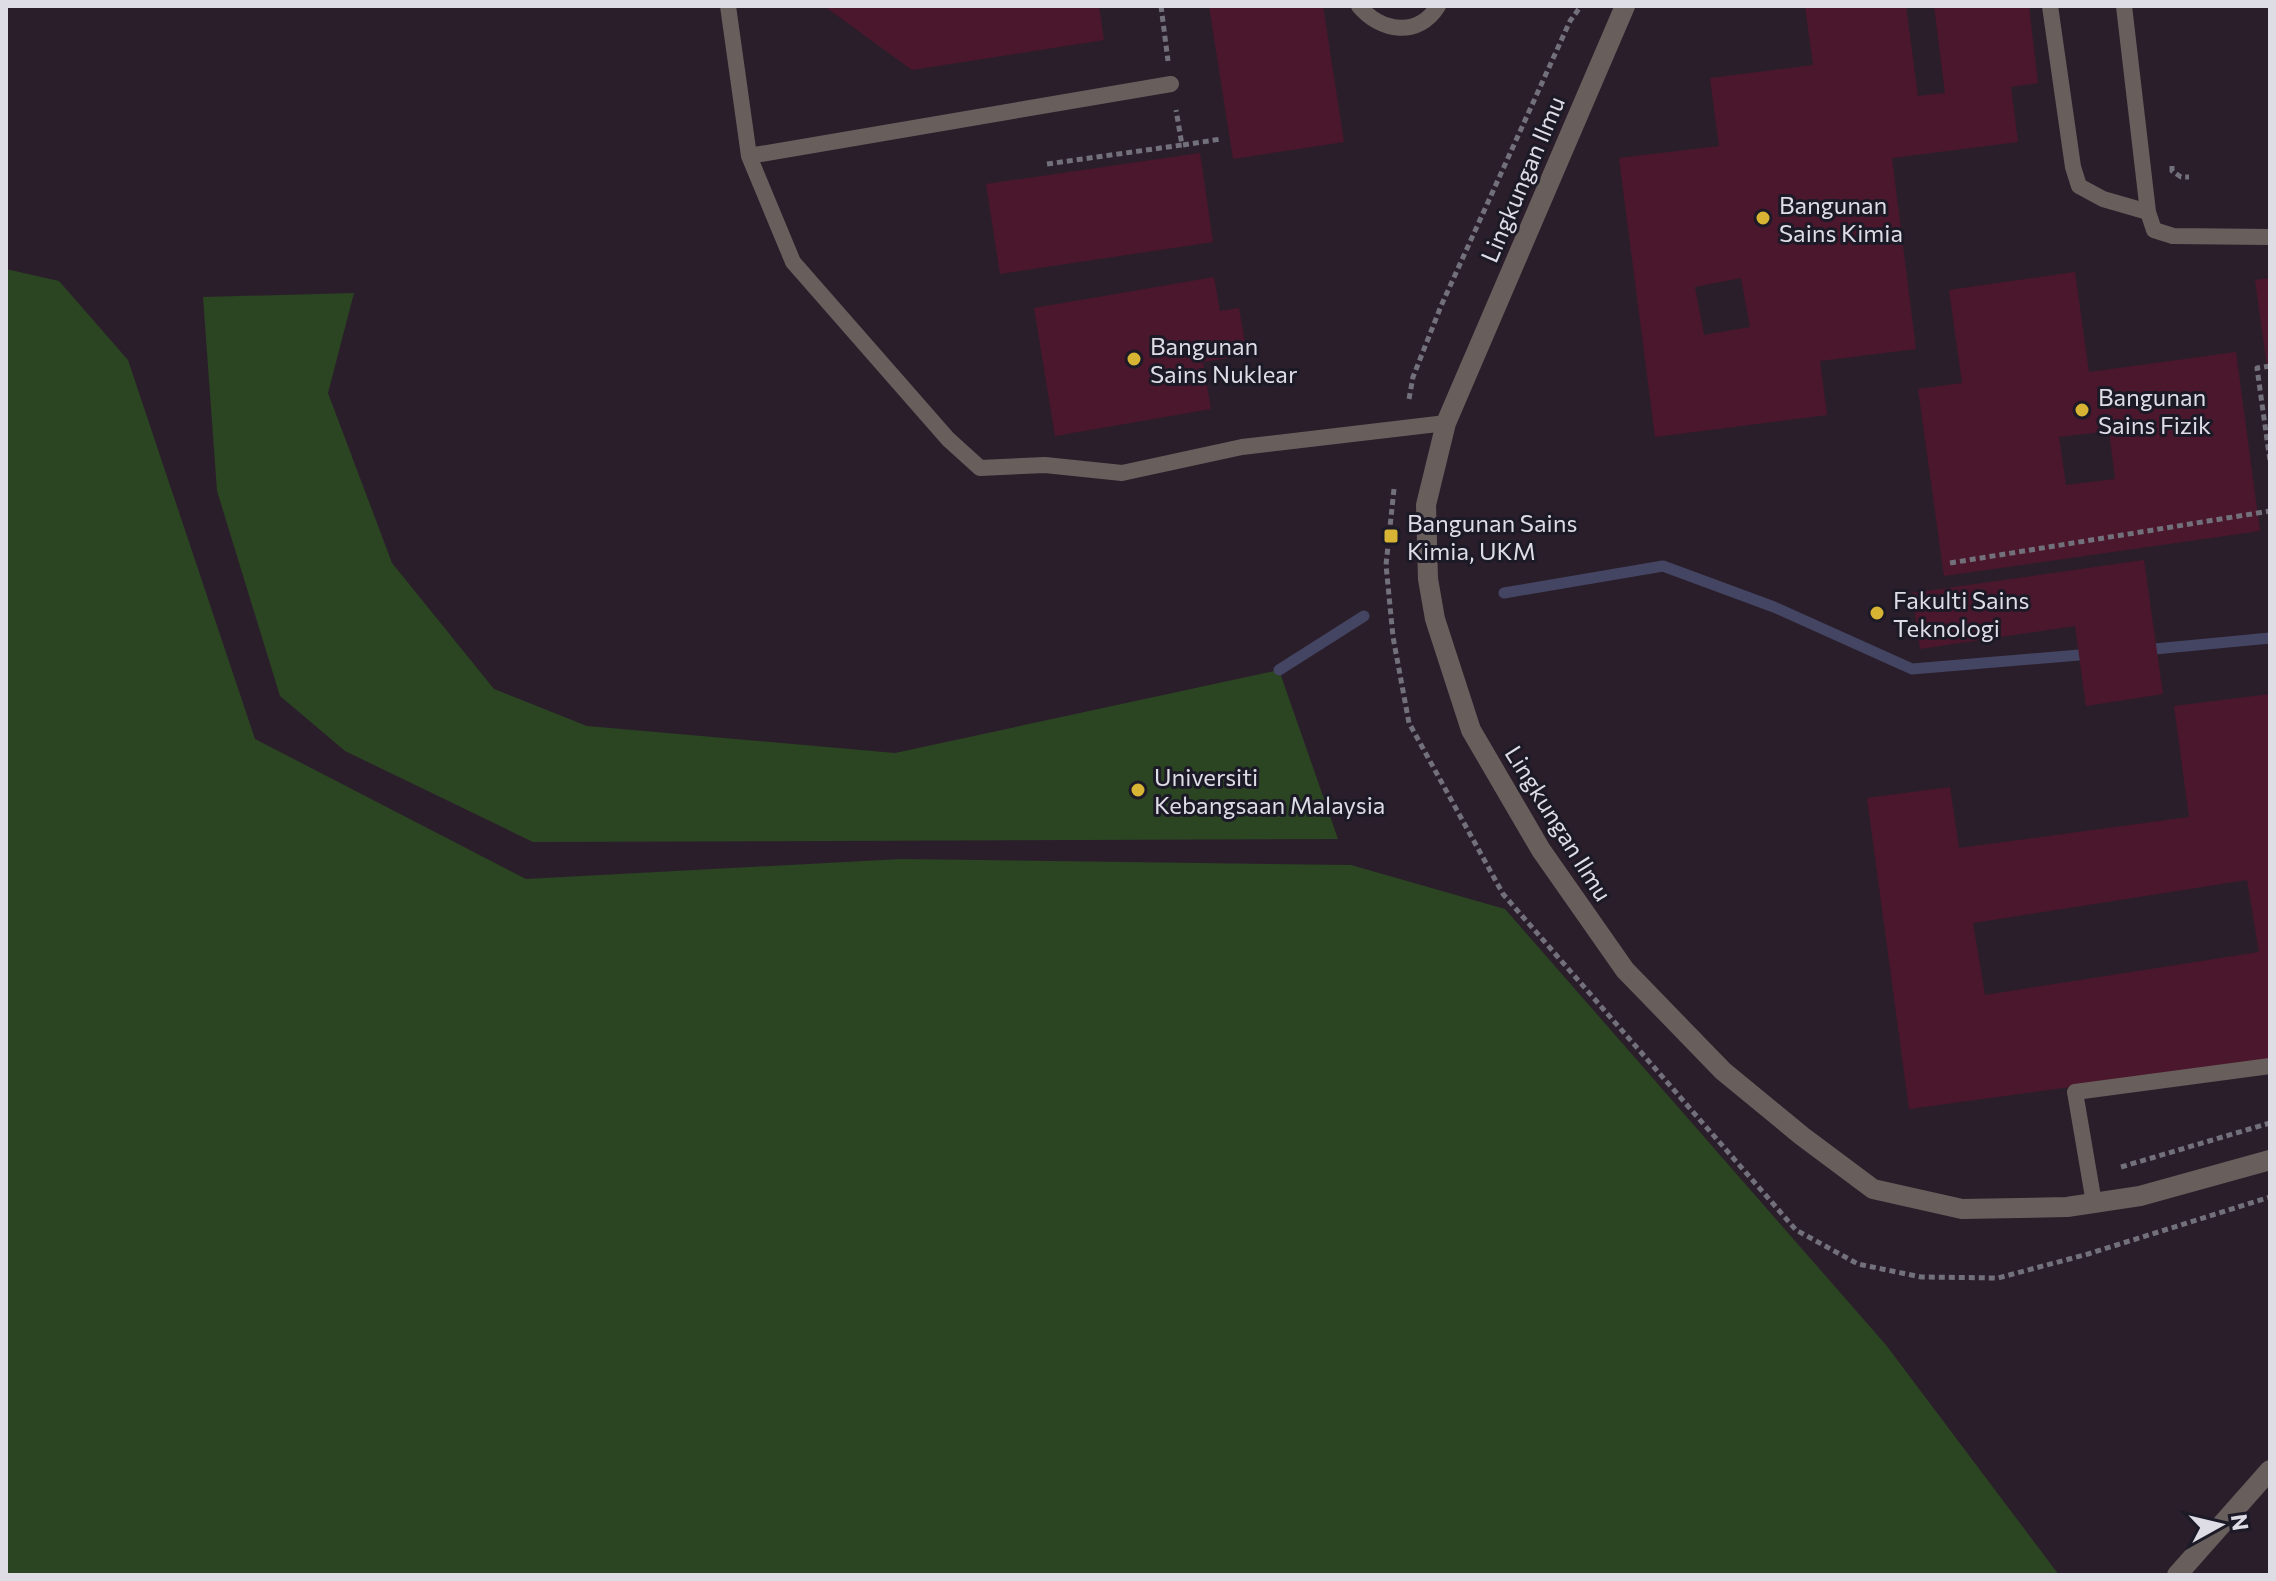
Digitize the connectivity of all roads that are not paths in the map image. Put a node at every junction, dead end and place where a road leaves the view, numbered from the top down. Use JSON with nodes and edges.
{"nodes":[{"id":1,"x":728,"y":6,"type":"edge"},
{"id":2,"x":1359,"y":6,"type":"edge"},
{"id":3,"x":1438,"y":6,"type":"edge"},
{"id":4,"x":1625,"y":6,"type":"edge"},
{"id":5,"x":2050,"y":6,"type":"edge"},
{"id":6,"x":2124,"y":6,"type":"edge"},
{"id":7,"x":1171,"y":84,"type":"dead end"},
{"id":8,"x":749,"y":156,"type":"junction"},
{"id":9,"x":2148,"y":212,"type":"junction"},
{"id":10,"x":2270,"y":237,"type":"edge"},
{"id":11,"x":1446,"y":423,"type":"junction"},
{"id":12,"x":2270,"y":1066,"type":"edge"},
{"id":13,"x":2270,"y":1160,"type":"edge"},
{"id":14,"x":2094,"y":1203,"type":"junction"},
{"id":15,"x":2270,"y":1470,"type":"edge"},
{"id":16,"x":2193,"y":1566,"type":"edge"},
{"id":17,"x":2177,"y":1575,"type":"edge"}],
"edges":[{"from":1,"to":8,"type":"lane"},
{"from":2,"to":3,"type":"lane"},
{"from":4,"to":11,"type":"street","name":"Lingkungan Ilmu"},
{"from":5,"to":9,"type":"lane"},
{"from":6,"to":9,"type":"lane"},
{"from":7,"to":8,"type":"lane"},
{"from":8,"to":11,"type":"lane"},
{"from":9,"to":10,"type":"lane"},
{"from":11,"to":14,"type":"street","name":"Lingkungan Ilmu"},
{"from":12,"to":14,"type":"lane"},
{"from":13,"to":14,"type":"street","name":"Lingkungan Ilmu"},
{"from":15,"to":16,"type":"street"},
{"from":16,"to":17,"type":"street"}]}
